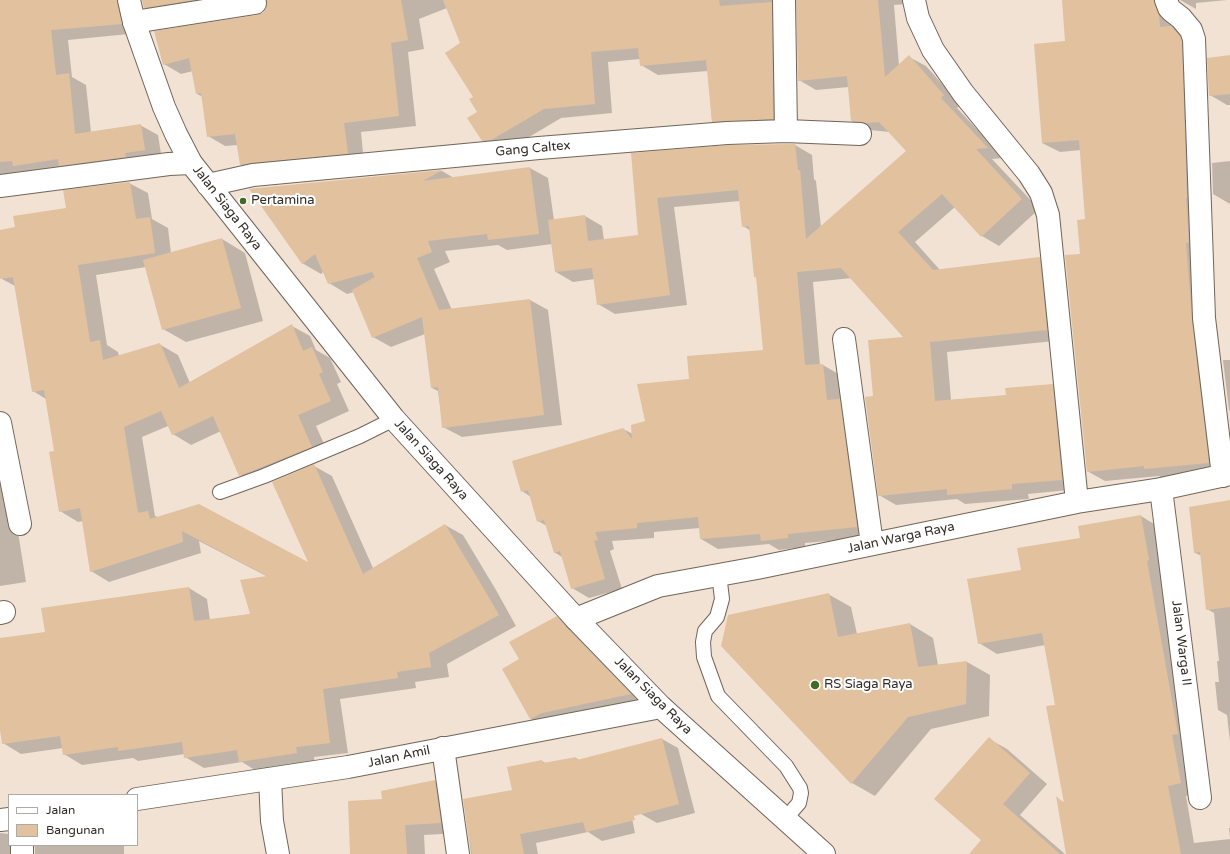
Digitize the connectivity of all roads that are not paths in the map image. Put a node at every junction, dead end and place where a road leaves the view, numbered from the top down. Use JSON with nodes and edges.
{"nodes":[{"id":1,"x":128,"y":0,"type":"edge"},
{"id":2,"x":784,"y":0,"type":"edge"},
{"id":3,"x":914,"y":0,"type":"edge"},
{"id":4,"x":1166,"y":0,"type":"edge"},
{"id":5,"x":255,"y":3,"type":"dead end"},
{"id":6,"x":134,"y":22,"type":"junction"},
{"id":7,"x":786,"y":131,"type":"junction"},
{"id":8,"x":860,"y":134,"type":"dead end"},
{"id":9,"x":191,"y":163,"type":"junction"},
{"id":10,"x":208,"y":185,"type":"junction"},
{"id":11,"x":0,"y":186,"type":"edge"},
{"id":12,"x":844,"y":339,"type":"dead end"},
{"id":13,"x":394,"y":419,"type":"junction"},
{"id":14,"x":0,"y":423,"type":"edge"},
{"id":15,"x":1226,"y":475,"type":"edge"},
{"id":16,"x":1161,"y":489,"type":"junction"},
{"id":17,"x":220,"y":492,"type":"dead end"},
{"id":18,"x":1077,"y":502,"type":"junction"},
{"id":19,"x":20,"y":524,"type":"dead end"},
{"id":20,"x":872,"y":544,"type":"junction"},
{"id":21,"x":720,"y":574,"type":"junction"},
{"id":22,"x":576,"y":619,"type":"junction"},
{"id":23,"x":661,"y":706,"type":"junction"},
{"id":24,"x":444,"y":748,"type":"junction"},
{"id":25,"x":270,"y":779,"type":"junction"},
{"id":26,"x":1200,"y":798,"type":"dead end"},
{"id":27,"x":138,"y":799,"type":"edge"},
{"id":28,"x":785,"y":819,"type":"junction"},
{"id":29,"x":278,"y":854,"type":"edge"},
{"id":30,"x":458,"y":854,"type":"edge"},
{"id":31,"x":824,"y":854,"type":"edge"}],
"edges":[{"from":1,"to":6,"type":"street","name":"Jalan Siaga Raya"},
{"from":2,"to":7,"type":"street"},
{"from":3,"to":18,"type":"street"},
{"from":4,"to":15,"type":"street"},
{"from":5,"to":6,"type":"street"},
{"from":6,"to":9,"type":"street","name":"Jalan Siaga Raya"},
{"from":7,"to":8,"type":"street","name":"Gang Caltex"},
{"from":7,"to":10,"type":"street","name":"Gang Caltex"},
{"from":9,"to":10,"type":"street","name":"Jalan Siaga Raya"},
{"from":9,"to":11,"type":"street"},
{"from":10,"to":13,"type":"street","name":"Jalan Siaga Raya"},
{"from":12,"to":20,"type":"street"},
{"from":13,"to":17,"type":"lane"},
{"from":13,"to":22,"type":"street","name":"Jalan Siaga Raya"},
{"from":14,"to":19,"type":"street"},
{"from":15,"to":16,"type":"street","name":"Jalan Warga Raya"},
{"from":16,"to":18,"type":"street","name":"Jalan Warga Raya"},
{"from":16,"to":26,"type":"street","name":"Jalan Warga II"},
{"from":18,"to":20,"type":"street","name":"Jalan Warga Raya"},
{"from":20,"to":21,"type":"street","name":"Jalan Warga Raya"},
{"from":21,"to":22,"type":"street","name":"Jalan Warga Raya"},
{"from":21,"to":28,"type":"lane"},
{"from":22,"to":23,"type":"street","name":"Jalan Siaga Raya"},
{"from":23,"to":24,"type":"street","name":"Jalan Amil"},
{"from":23,"to":28,"type":"street","name":"Jalan Siaga Raya"},
{"from":24,"to":25,"type":"street","name":"Jalan Amil"},
{"from":24,"to":30,"type":"street"},
{"from":25,"to":27,"type":"street","name":"Jalan Amil"},
{"from":25,"to":29,"type":"street"},
{"from":28,"to":31,"type":"street","name":"Jalan Siaga Raya"}]}
